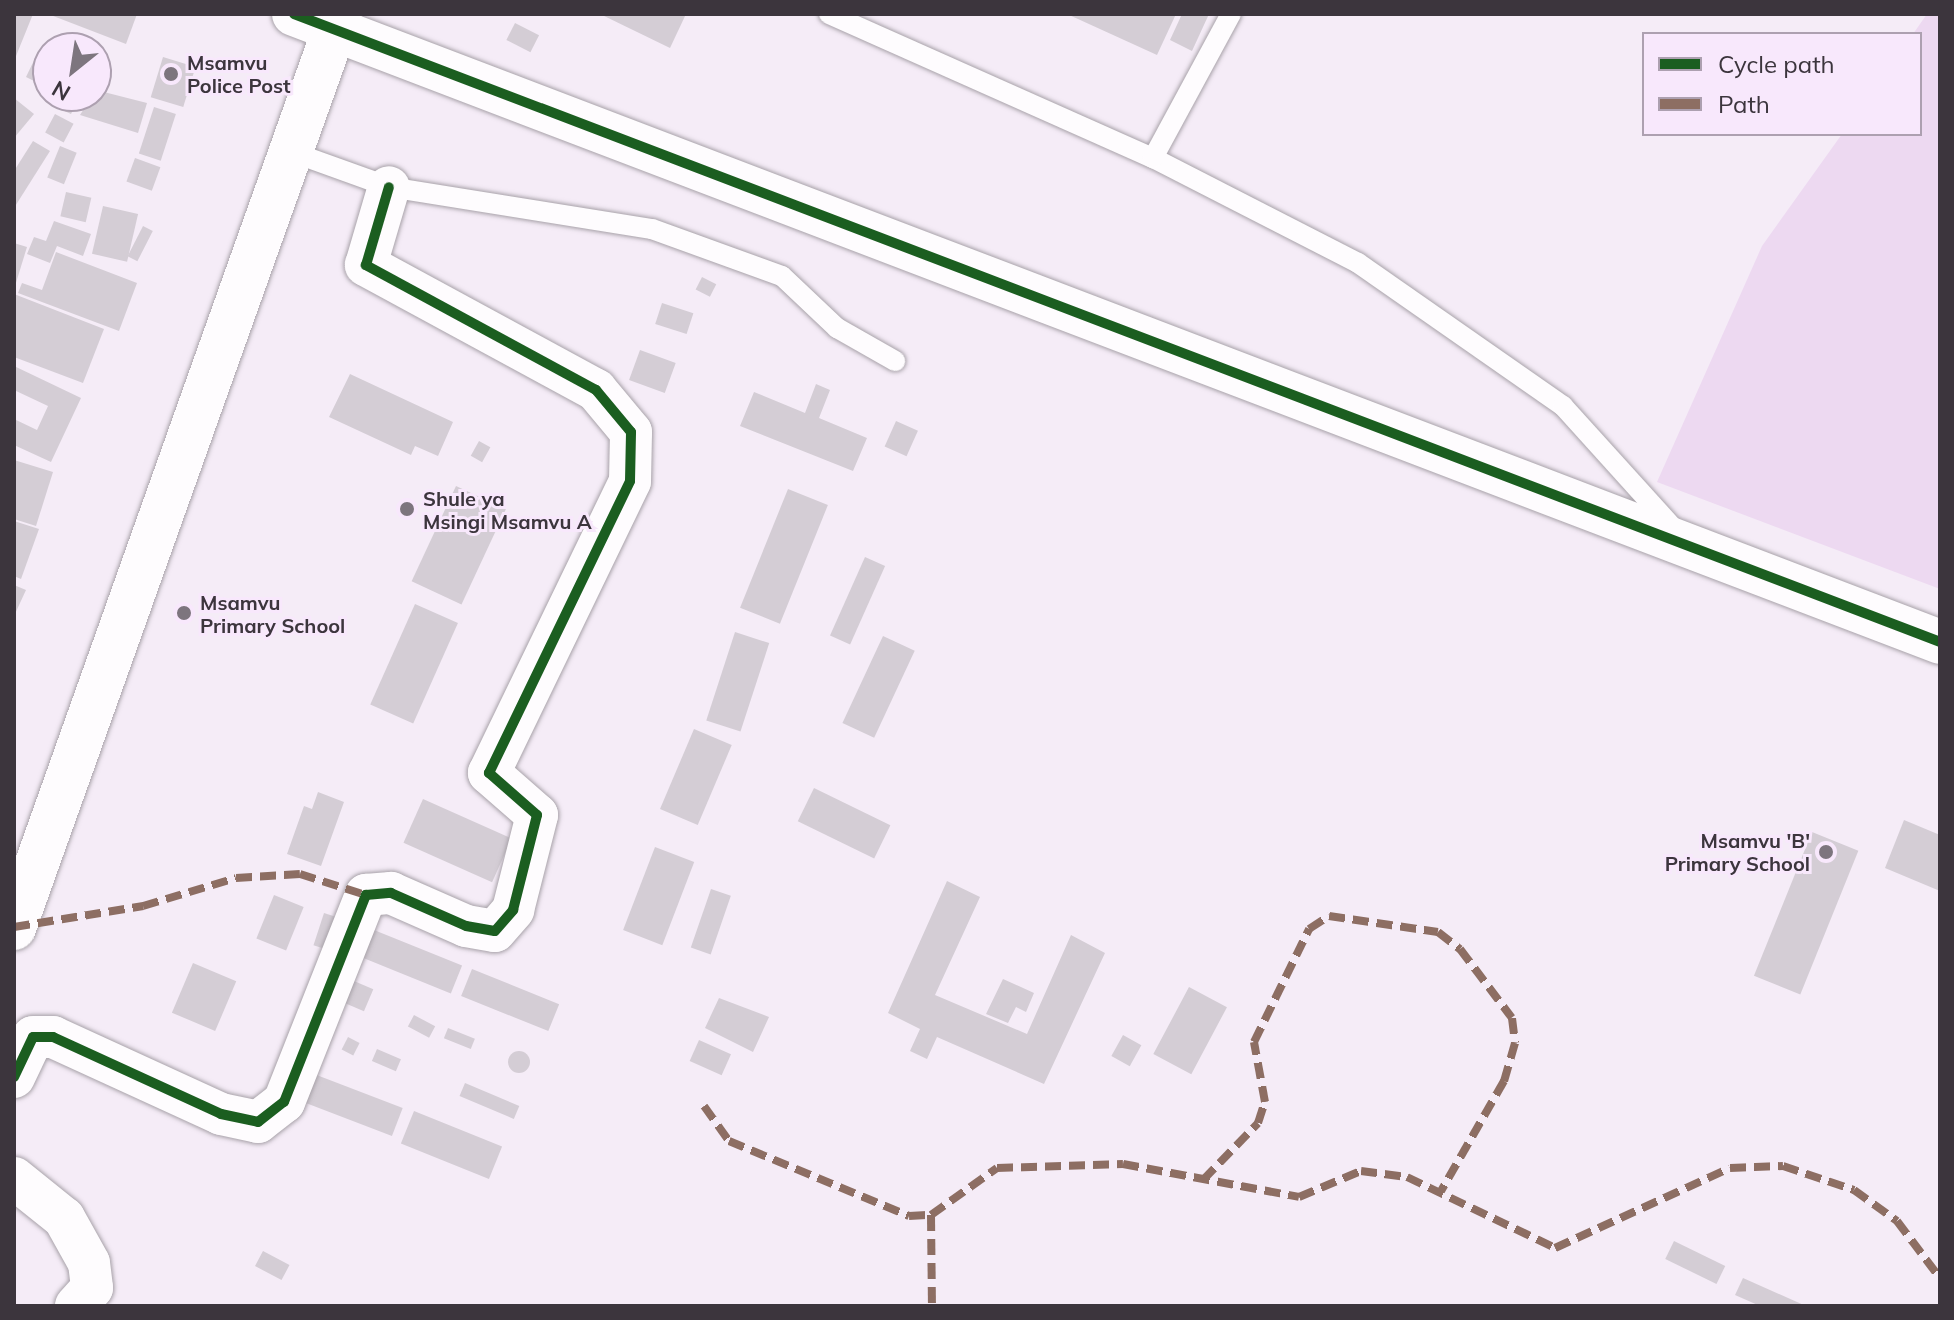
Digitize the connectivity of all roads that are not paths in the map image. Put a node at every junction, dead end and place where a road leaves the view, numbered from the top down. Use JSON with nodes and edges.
{"nodes":[{"id":1,"x":294,"y":14,"type":"edge"},
{"id":2,"x":829,"y":14,"type":"edge"},
{"id":3,"x":1231,"y":14,"type":"edge"},
{"id":4,"x":338,"y":21,"type":"edge"},
{"id":5,"x":292,"y":152,"type":"junction"},
{"id":6,"x":1153,"y":158,"type":"junction"},
{"id":7,"x":389,"y":187,"type":"junction"},
{"id":8,"x":895,"y":361,"type":"dead end"},
{"id":9,"x":1692,"y":549,"type":"junction"},
{"id":10,"x":1940,"y":642,"type":"edge"},
{"id":11,"x":14,"y":928,"type":"edge"},
{"id":12,"x":14,"y":1077,"type":"edge"},
{"id":13,"x":14,"y":1178,"type":"edge"},
{"id":14,"x":76,"y":1306,"type":"edge"}],
"edges":[{"from":1,"to":4,"type":"street"},
{"from":2,"to":6,"type":"lane"},
{"from":3,"to":6,"type":"lane"},
{"from":4,"to":5,"type":"street"},
{"from":4,"to":9,"type":"street"},
{"from":5,"to":7,"type":"lane"},
{"from":5,"to":11,"type":"street"},
{"from":6,"to":9,"type":"lane"},
{"from":7,"to":8,"type":"lane"},
{"from":7,"to":12,"type":"street"},
{"from":9,"to":10,"type":"street"},
{"from":13,"to":14,"type":"street"}]}
